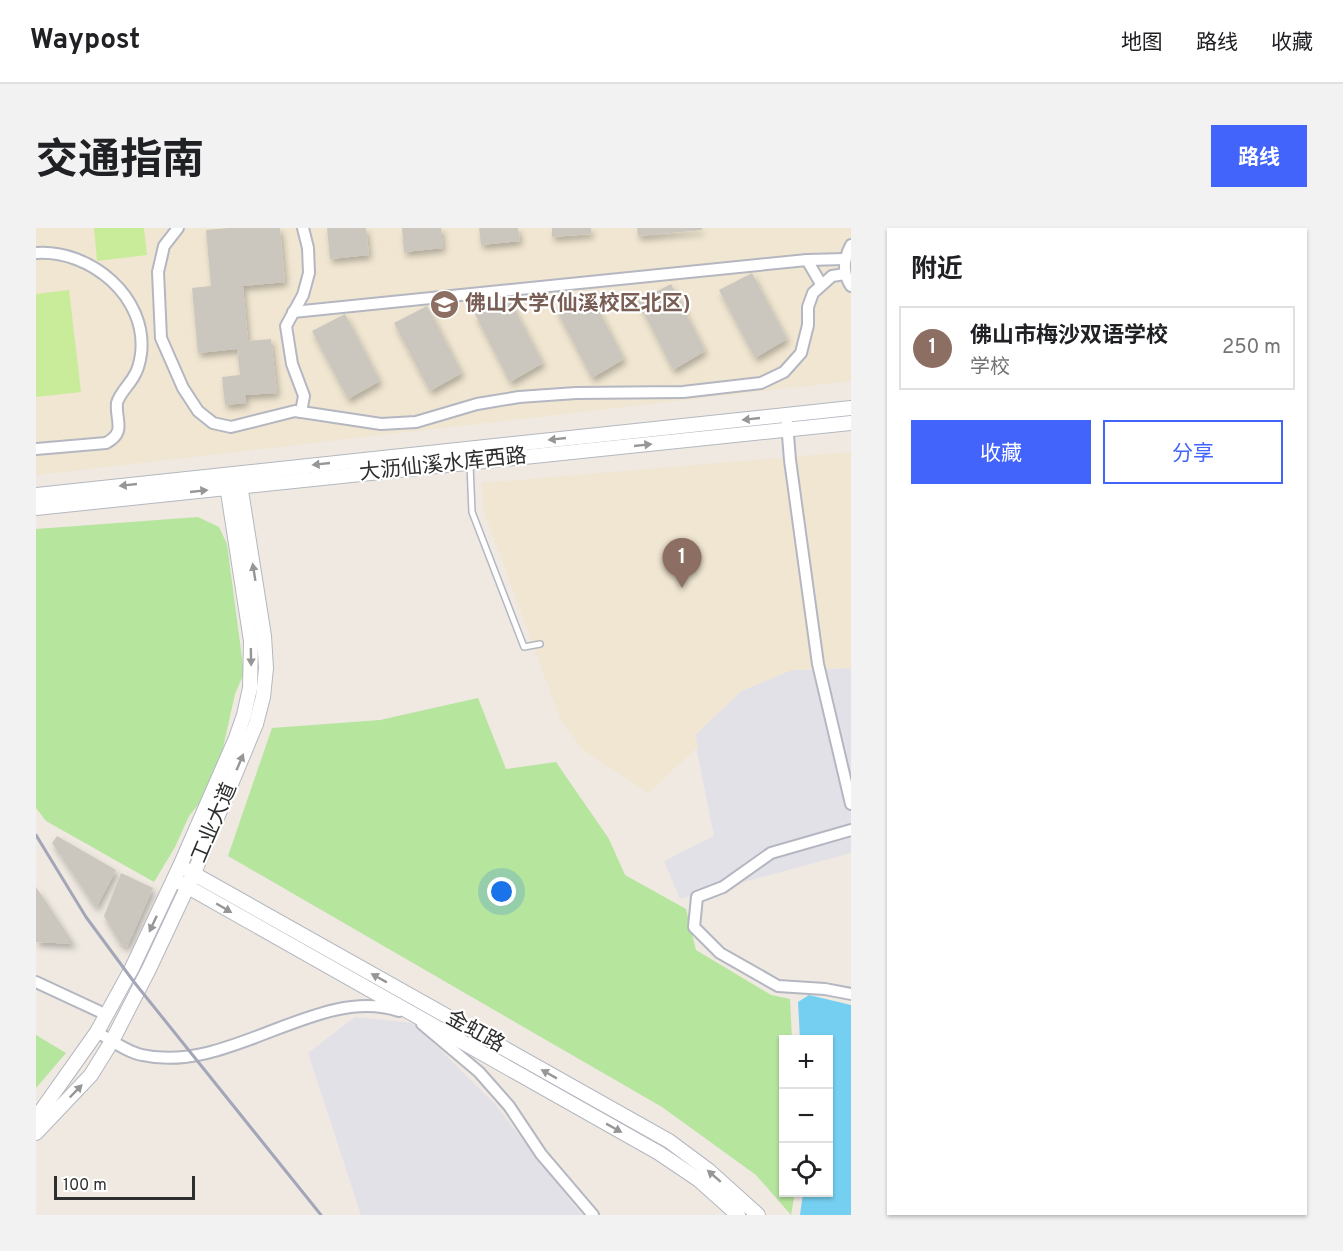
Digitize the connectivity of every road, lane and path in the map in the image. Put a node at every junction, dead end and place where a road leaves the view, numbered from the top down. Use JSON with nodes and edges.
{"nodes":[{"id":1,"x":178,"y":228,"type":"edge"},
{"id":2,"x":303,"y":228,"type":"edge"},
{"id":3,"x":851,"y":245,"type":"edge"},
{"id":4,"x":36,"y":253,"type":"edge"},
{"id":5,"x":845,"y":259,"type":"junction"},
{"id":6,"x":807,"y":260,"type":"junction"},
{"id":7,"x":845,"y":274,"type":"junction"},
{"id":8,"x":820,"y":284,"type":"junction"},
{"id":9,"x":851,"y":286,"type":"edge"},
{"id":10,"x":293,"y":312,"type":"junction"},
{"id":11,"x":161,"y":338,"type":"junction"},
{"id":12,"x":140,"y":343,"type":"junction"},
{"id":13,"x":851,"y":408,"type":"edge"},
{"id":14,"x":301,"y":412,"type":"junction"},
{"id":15,"x":786,"y":415,"type":"junction"},
{"id":16,"x":851,"y":423,"type":"edge"},
{"id":17,"x":788,"y":430,"type":"junction"},
{"id":18,"x":470,"y":448,"type":"junction"},
{"id":19,"x":36,"y":449,"type":"edge"},
{"id":20,"x":470,"y":463,"type":"junction"},
{"id":21,"x":233,"y":481,"type":"junction"},
{"id":22,"x":36,"y":495,"type":"edge"},
{"id":23,"x":36,"y":508,"type":"edge"},
{"id":24,"x":540,"y":644,"type":"dead end"},
{"id":25,"x":847,"y":767,"type":"edge"},
{"id":26,"x":851,"y":804,"type":"edge"},
{"id":27,"x":851,"y":830,"type":"edge"},
{"id":28,"x":180,"y":866,"type":"junction"},
{"id":29,"x":194,"y":873,"type":"junction"},
{"id":30,"x":174,"y":879,"type":"junction"},
{"id":31,"x":187,"y":886,"type":"junction"},
{"id":32,"x":36,"y":982,"type":"edge"},
{"id":33,"x":851,"y":994,"type":"edge"},
{"id":34,"x":107,"y":1015,"type":"junction"},
{"id":35,"x":97,"y":1032,"type":"junction"},
{"id":36,"x":112,"y":1041,"type":"junction"},
{"id":37,"x":36,"y":1118,"type":"edge"},
{"id":38,"x":36,"y":1133,"type":"edge"},
{"id":39,"x":593,"y":1215,"type":"edge"},
{"id":40,"x":738,"y":1215,"type":"edge"},
{"id":41,"x":758,"y":1215,"type":"edge"}],
"edges":[{"from":1,"to":11,"type":"street"},
{"from":2,"to":10,"type":"street"},
{"from":3,"to":5,"type":"street"},
{"from":4,"to":12,"type":"street"},
{"from":5,"to":6,"type":"street"},
{"from":5,"to":7,"type":"street"},
{"from":6,"to":8,"type":"street"},
{"from":6,"to":10,"type":"street"},
{"from":7,"to":8,"type":"street"},
{"from":7,"to":9,"type":"street"},
{"from":8,"to":14,"type":"street"},
{"from":10,"to":14,"type":"street"},
{"from":11,"to":12,"type":"street"},
{"from":11,"to":14,"type":"street"},
{"from":12,"to":19,"type":"street"},
{"from":13,"to":15,"type":"street"},
{"from":15,"to":17,"type":"street"},
{"from":15,"to":18,"type":"street","one_way":true},
{"from":16,"to":17,"type":"street","name":"大沥仙溪水库西路"},
{"from":20,"to":17,"type":"street","name":"大沥仙溪水库西路","one_way":true},
{"from":17,"to":25,"type":"street"},
{"from":18,"to":20,"type":"lane"},
{"from":18,"to":21,"type":"street","one_way":true},
{"from":20,"to":21,"type":"street","name":"大沥仙溪水库西路"},
{"from":20,"to":24,"type":"lane"},
{"from":21,"to":22,"type":"street","one_way":true},
{"from":23,"to":21,"type":"street","name":"大沥仙溪水库西路","one_way":true},
{"from":21,"to":28,"type":"street","name":"工业大道","one_way":true},
{"from":29,"to":21,"type":"street","name":"工业大道","one_way":true},
{"from":25,"to":26,"type":"street"},
{"from":27,"to":33,"type":"street"},
{"from":28,"to":29,"type":"street","name":"金虹路"},
{"from":28,"to":30,"type":"street","name":"工业大道"},
{"from":29,"to":31,"type":"street","name":"工业大道"},
{"from":41,"to":29,"type":"street","name":"金虹路","one_way":true},
{"from":30,"to":31,"type":"street","name":"金虹路"},
{"from":30,"to":34,"type":"street","name":"工业大道","one_way":true},
{"from":31,"to":36,"type":"street","name":"工业大道"},
{"from":31,"to":40,"type":"street","name":"金虹路","one_way":true},
{"from":32,"to":34,"type":"street"},
{"from":34,"to":35,"type":"street"},
{"from":35,"to":36,"type":"street"},
{"from":35,"to":37,"type":"street"},
{"from":38,"to":36,"type":"street","name":"工业大道","one_way":true},
{"from":36,"to":39,"type":"street"}]}
